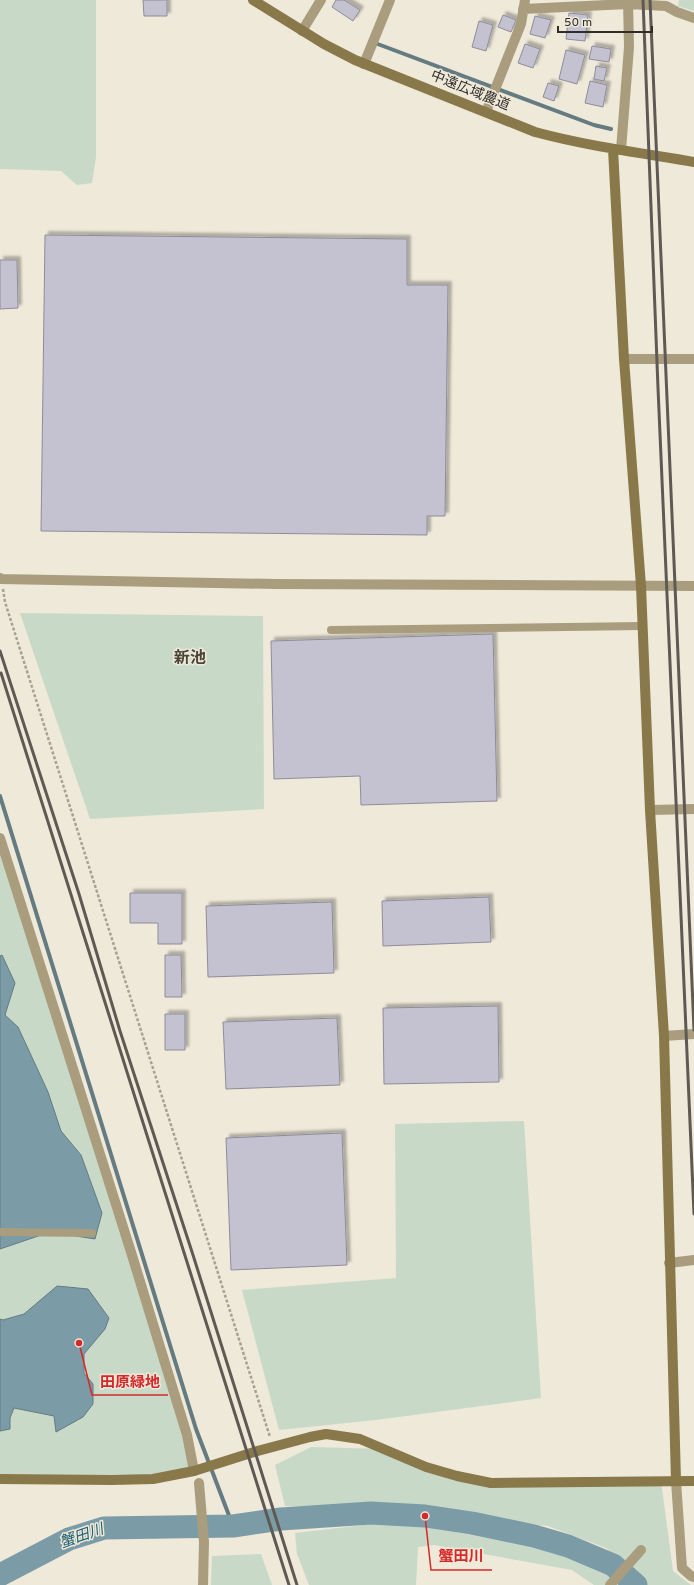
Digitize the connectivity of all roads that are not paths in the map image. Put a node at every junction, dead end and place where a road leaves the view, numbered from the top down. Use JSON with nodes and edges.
{"nodes":[{"id":1,"x":253,"y":0,"type":"edge"},
{"id":2,"x":321,"y":0,"type":"edge"},
{"id":3,"x":390,"y":0,"type":"edge"},
{"id":4,"x":628,"y":2,"type":"edge"},
{"id":5,"x":524,"y":4,"type":"edge"},
{"id":6,"x":694,"y":18,"type":"edge"},
{"id":7,"x":302,"y":31,"type":"junction"},
{"id":8,"x":364,"y":64,"type":"junction"},
{"id":9,"x":486,"y":112,"type":"junction"},
{"id":10,"x":617,"y":150,"type":"junction"},
{"id":11,"x":694,"y":162,"type":"edge"},
{"id":12,"x":624,"y":359,"type":"junction"},
{"id":13,"x":694,"y":359,"type":"edge"},
{"id":14,"x":0,"y":578,"type":"edge"},
{"id":15,"x":641,"y":586,"type":"junction"},
{"id":16,"x":694,"y":586,"type":"edge"},
{"id":17,"x":642,"y":626,"type":"junction"},
{"id":18,"x":331,"y":630,"type":"dead end"},
{"id":19,"x":694,"y":809,"type":"edge"},
{"id":20,"x":650,"y":810,"type":"junction"},
{"id":21,"x":0,"y":838,"type":"edge"},
{"id":22,"x":694,"y":1034,"type":"edge"},
{"id":23,"x":664,"y":1036,"type":"junction"},
{"id":24,"x":0,"y":1232,"type":"edge"},
{"id":25,"x":92,"y":1232,"type":"dead end"},
{"id":26,"x":694,"y":1260,"type":"edge"},
{"id":27,"x":669,"y":1262,"type":"junction"},
{"id":28,"x":194,"y":1471,"type":"junction"},
{"id":29,"x":0,"y":1479,"type":"edge"},
{"id":30,"x":676,"y":1481,"type":"junction"},
{"id":31,"x":694,"y":1481,"type":"edge"},
{"id":32,"x":199,"y":1483,"type":"dead end"},
{"id":33,"x":640,"y":1550,"type":"dead end"},
{"id":34,"x":694,"y":1577,"type":"edge"},
{"id":35,"x":203,"y":1585,"type":"edge"},
{"id":36,"x":610,"y":1585,"type":"edge"}],
"edges":[{"from":1,"to":7,"type":"street","name":"中遠広域農道"},
{"from":2,"to":7,"type":"street"},
{"from":3,"to":8,"type":"street"},
{"from":4,"to":5,"type":"street"},
{"from":4,"to":6,"type":"street"},
{"from":4,"to":10,"type":"street"},
{"from":5,"to":9,"type":"street"},
{"from":7,"to":8,"type":"street","name":"中遠広域農道"},
{"from":8,"to":9,"type":"street","name":"中遠広域農道"},
{"from":9,"to":10,"type":"street","name":"中遠広域農道"},
{"from":10,"to":11,"type":"street","name":"中遠広域農道"},
{"from":10,"to":12,"type":"street"},
{"from":12,"to":13,"type":"street"},
{"from":12,"to":15,"type":"street"},
{"from":14,"to":15,"type":"street"},
{"from":15,"to":16,"type":"street"},
{"from":15,"to":17,"type":"street"},
{"from":17,"to":18,"type":"lane"},
{"from":17,"to":20,"type":"street"},
{"from":19,"to":20,"type":"street"},
{"from":20,"to":23,"type":"street"},
{"from":21,"to":28,"type":"street"},
{"from":22,"to":23,"type":"street"},
{"from":23,"to":27,"type":"street"},
{"from":24,"to":25,"type":"lane"},
{"from":26,"to":27,"type":"street"},
{"from":27,"to":30,"type":"street"},
{"from":28,"to":29,"type":"street"},
{"from":28,"to":30,"type":"street"},
{"from":30,"to":31,"type":"street"},
{"from":30,"to":34,"type":"street"},
{"from":32,"to":35,"type":"street"},
{"from":33,"to":36,"type":"street"}]}
